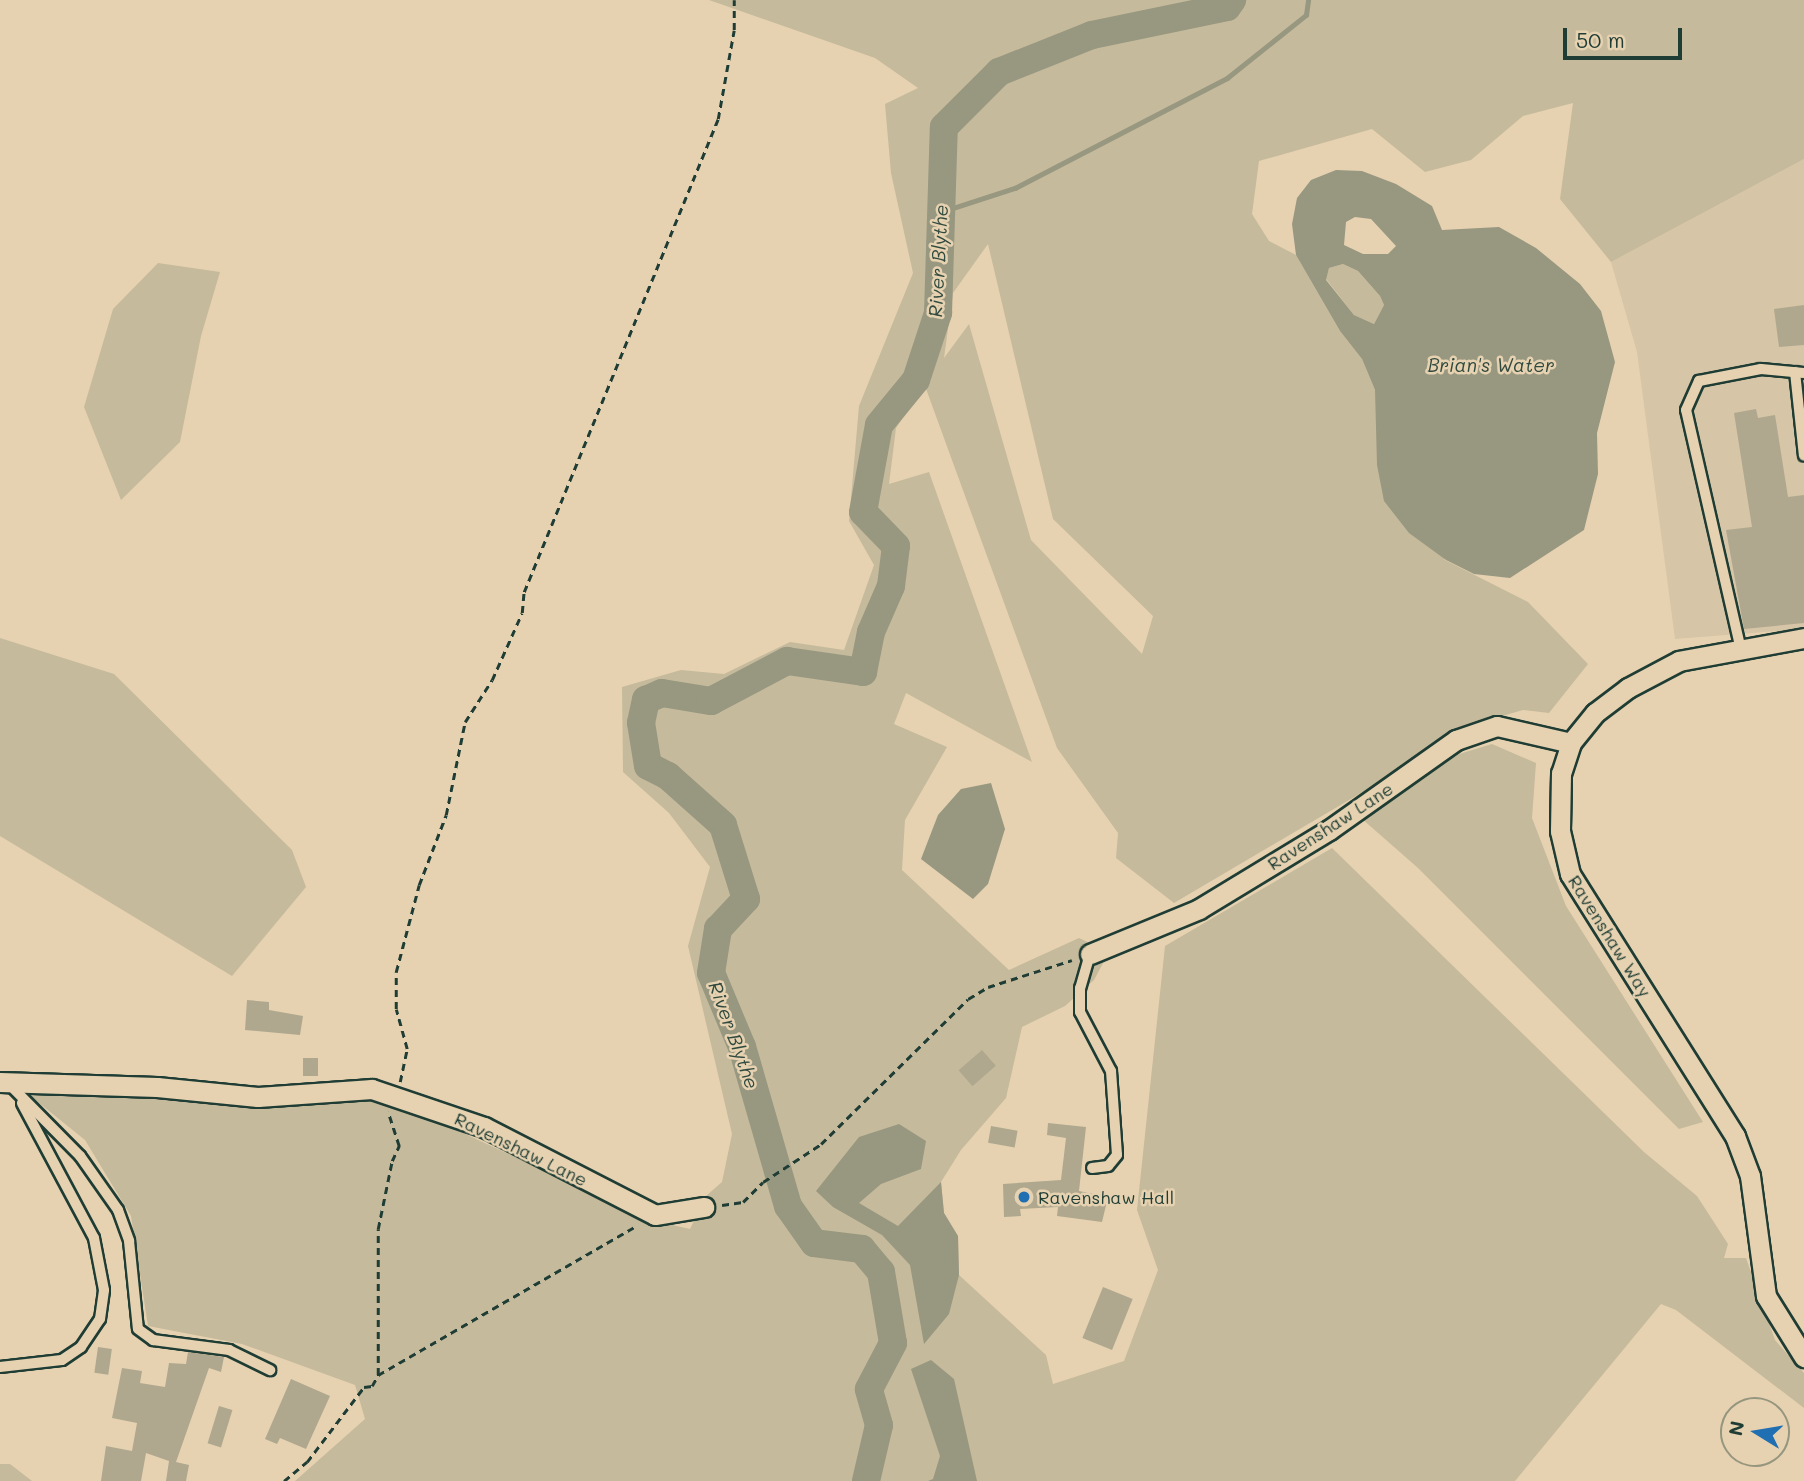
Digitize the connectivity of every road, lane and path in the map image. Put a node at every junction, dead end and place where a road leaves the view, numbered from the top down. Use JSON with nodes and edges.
{"nodes":[{"id":1,"x":734,"y":0,"type":"edge"},
{"id":2,"x":1800,"y":373,"type":"edge"},
{"id":3,"x":1804,"y":456,"type":"edge"},
{"id":4,"x":1804,"y":638,"type":"edge"},
{"id":5,"x":1741,"y":650,"type":"junction"},
{"id":6,"x":1571,"y":743,"type":"junction"},
{"id":7,"x":1090,"y":954,"type":"junction"},
{"id":8,"x":8,"y":1086,"type":"edge"},
{"id":9,"x":397,"y":1096,"type":"junction"},
{"id":10,"x":1091,"y":1168,"type":"dead end"},
{"id":11,"x":705,"y":1207,"type":"joint"},
{"id":12,"x":655,"y":1215,"type":"junction"},
{"id":13,"x":1804,"y":1357,"type":"edge"},
{"id":14,"x":0,"y":1367,"type":"edge"},
{"id":15,"x":270,"y":1370,"type":"dead end"},
{"id":16,"x":378,"y":1375,"type":"junction"},
{"id":17,"x":284,"y":1481,"type":"edge"}],
"edges":[{"from":1,"to":9,"type":"path"},
{"from":2,"to":3,"type":"lane"},
{"from":2,"to":5,"type":"lane"},
{"from":4,"to":5,"type":"street","name":"Ravenshaw Way"},
{"from":5,"to":6,"type":"street","name":"Ravenshaw Way"},
{"from":6,"to":7,"type":"street","name":"Ravenshaw Lane"},
{"from":6,"to":13,"type":"street","name":"Ravenshaw Way"},
{"from":7,"to":10,"type":"lane"},
{"from":7,"to":11,"type":"path"},
{"from":8,"to":9,"type":"street","name":"Ravenshaw Lane"},
{"from":8,"to":14,"type":"lane"},
{"from":8,"to":15,"type":"lane"},
{"from":9,"to":12,"type":"street","name":"Ravenshaw Lane"},
{"from":9,"to":16,"type":"path"},
{"from":11,"to":12,"type":"street"},
{"from":12,"to":16,"type":"path"},
{"from":16,"to":17,"type":"path"}]}
